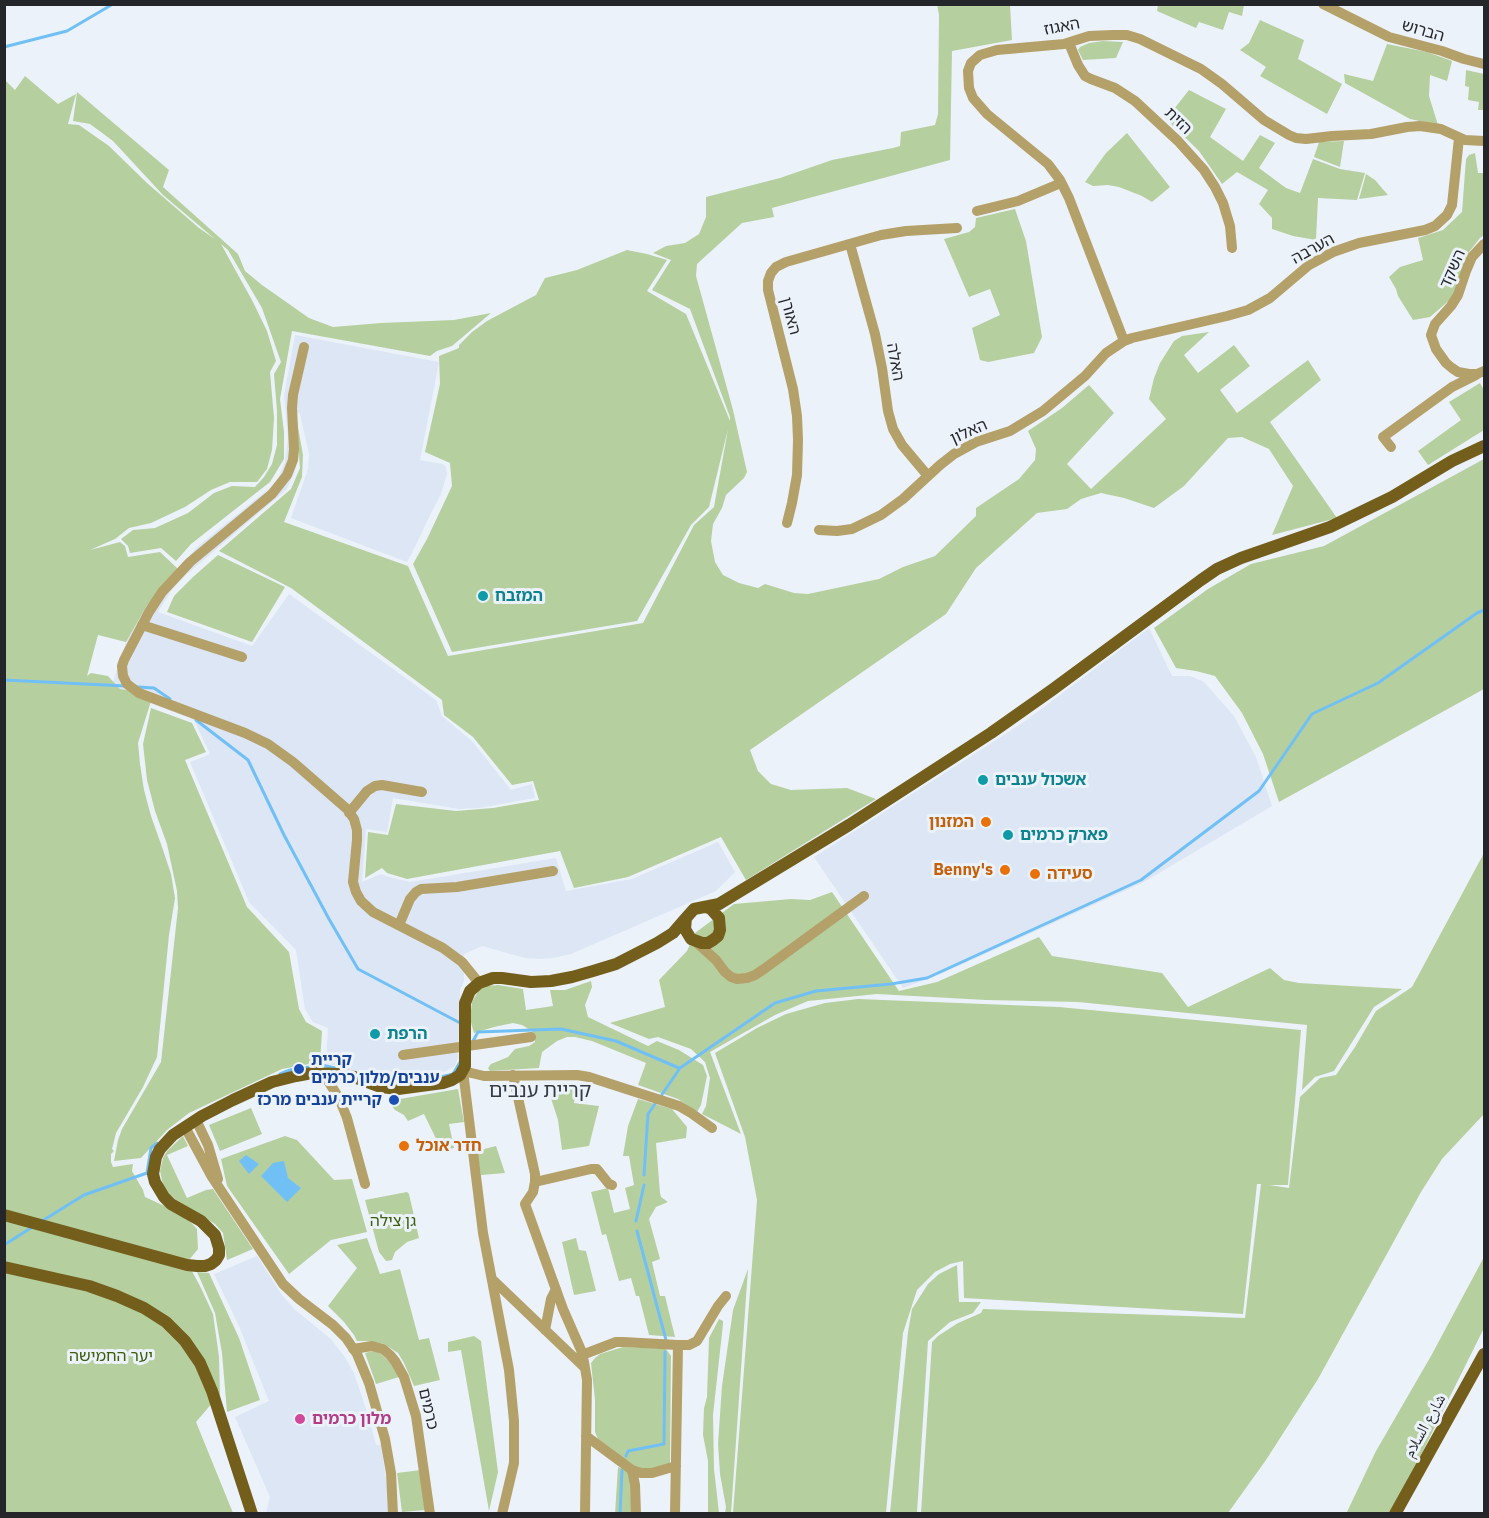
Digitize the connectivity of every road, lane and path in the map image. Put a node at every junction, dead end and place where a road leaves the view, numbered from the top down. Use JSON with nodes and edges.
{"nodes":[{"id":1,"x":1323,"y":4,"type":"edge"},
{"id":2,"x":1068,"y":43,"type":"junction"},
{"id":3,"x":1485,"y":63,"type":"edge"},
{"id":4,"x":1459,"y":138,"type":"junction"},
{"id":5,"x":1485,"y":141,"type":"edge"},
{"id":6,"x":1061,"y":183,"type":"junction"},
{"id":7,"x":977,"y":211,"type":"dead end"},
{"id":8,"x":957,"y":228,"type":"dead end"},
{"id":9,"x":850,"y":244,"type":"junction"},
{"id":10,"x":1485,"y":244,"type":"edge"},
{"id":11,"x":1232,"y":248,"type":"dead end"},
{"id":12,"x":1124,"y":341,"type":"junction"},
{"id":13,"x":304,"y":347,"type":"dead end"},
{"id":14,"x":1481,"y":373,"type":"edge"},
{"id":15,"x":1485,"y":446,"type":"edge"},
{"id":16,"x":1391,"y":447,"type":"dead end"},
{"id":17,"x":928,"y":476,"type":"junction"},
{"id":18,"x":787,"y":523,"type":"dead end"},
{"id":19,"x":819,"y":530,"type":"dead end"},
{"id":20,"x":142,"y":625,"type":"junction"},
{"id":21,"x":242,"y":657,"type":"dead end"},
{"id":22,"x":422,"y":792,"type":"dead end"},
{"id":23,"x":350,"y":813,"type":"junction"},
{"id":24,"x":553,"y":871,"type":"dead end"},
{"id":25,"x":749,"y":886,"type":"junction"},
{"id":26,"x":864,"y":896,"type":"dead end"},
{"id":27,"x":705,"y":907,"type":"junction"},
{"id":28,"x":686,"y":918,"type":"junction"},
{"id":29,"x":399,"y":925,"type":"junction"},
{"id":30,"x":719,"y":930,"type":"junction"},
{"id":31,"x":694,"y":941,"type":"junction"},
{"id":32,"x":657,"y":943,"type":"junction"},
{"id":33,"x":718,"y":963,"type":"junction"},
{"id":34,"x":479,"y":983,"type":"junction"},
{"id":35,"x":531,"y":1037,"type":"dead end"},
{"id":36,"x":466,"y":1046,"type":"junction"},
{"id":37,"x":403,"y":1054,"type":"dead end"},
{"id":38,"x":463,"y":1071,"type":"junction"},
{"id":39,"x":323,"y":1073,"type":"junction"},
{"id":40,"x":513,"y":1076,"type":"junction"},
{"id":41,"x":191,"y":1123,"type":"junction"},
{"id":42,"x":712,"y":1128,"type":"dead end"},
{"id":43,"x":535,"y":1182,"type":"junction"},
{"id":44,"x":365,"y":1184,"type":"dead end"},
{"id":45,"x":612,"y":1185,"type":"dead end"},
{"id":46,"x":4,"y":1215,"type":"edge"},
{"id":47,"x":4,"y":1267,"type":"edge"},
{"id":48,"x":491,"y":1279,"type":"junction"},
{"id":49,"x":556,"y":1289,"type":"junction"},
{"id":50,"x":726,"y":1296,"type":"dead end"},
{"id":51,"x":544,"y":1330,"type":"junction"},
{"id":52,"x":678,"y":1346,"type":"junction"},
{"id":53,"x":353,"y":1349,"type":"junction"},
{"id":54,"x":582,"y":1354,"type":"junction"},
{"id":55,"x":1485,"y":1354,"type":"edge"},
{"id":56,"x":585,"y":1368,"type":"junction"},
{"id":57,"x":586,"y":1436,"type":"junction"},
{"id":58,"x":676,"y":1466,"type":"junction"},
{"id":59,"x":632,"y":1470,"type":"junction"},
{"id":60,"x":252,"y":1514,"type":"edge"},
{"id":61,"x":393,"y":1514,"type":"edge"},
{"id":62,"x":430,"y":1514,"type":"edge"},
{"id":63,"x":502,"y":1514,"type":"edge"},
{"id":64,"x":585,"y":1514,"type":"edge"},
{"id":65,"x":636,"y":1514,"type":"edge"},
{"id":66,"x":675,"y":1514,"type":"edge"},
{"id":67,"x":1395,"y":1514,"type":"edge"}],
"edges":[{"from":1,"to":3,"type":"street","name":"הברוש"},
{"from":2,"to":4,"type":"street","name":"האגוז"},
{"from":2,"to":6,"type":"street","name":"האגוז"},
{"from":2,"to":11,"type":"street","name":"הזית"},
{"from":4,"to":5,"type":"street","name":"האגוז"},
{"from":4,"to":12,"type":"street","name":"הערבה"},
{"from":6,"to":7,"type":"street"},
{"from":6,"to":12,"type":"street","name":"האגוז"},
{"from":8,"to":9,"type":"street","name":"האורן"},
{"from":9,"to":17,"type":"street","name":"האלה"},
{"from":9,"to":18,"type":"street","name":"האורן"},
{"from":10,"to":14,"type":"street","name":"השקד"},
{"from":12,"to":17,"type":"street","name":"האלון"},
{"from":13,"to":20,"type":"street"},
{"from":14,"to":16,"type":"street"},
{"from":15,"to":25,"type":"main road"},
{"from":17,"to":19,"type":"street","name":"האלון"},
{"from":20,"to":21,"type":"street"},
{"from":20,"to":23,"type":"street"},
{"from":22,"to":23,"type":"street"},
{"from":23,"to":29,"type":"street"},
{"from":24,"to":29,"type":"street"},
{"from":25,"to":27,"type":"main road"},
{"from":25,"to":30,"type":"main road"},
{"from":26,"to":33,"type":"street"},
{"from":27,"to":28,"type":"main road"},
{"from":27,"to":30,"type":"main road"},
{"from":28,"to":31,"type":"main road"},
{"from":28,"to":32,"type":"main road"},
{"from":29,"to":34,"type":"street"},
{"from":30,"to":31,"type":"main road"},
{"from":30,"to":33,"type":"street"},
{"from":31,"to":32,"type":"main road"},
{"from":31,"to":33,"type":"street"},
{"from":32,"to":34,"type":"main road"},
{"from":34,"to":36,"type":"main road"},
{"from":35,"to":36,"type":"street"},
{"from":36,"to":37,"type":"street"},
{"from":36,"to":38,"type":"main road"},
{"from":38,"to":39,"type":"main road"},
{"from":38,"to":40,"type":"street"},
{"from":38,"to":48,"type":"street"},
{"from":39,"to":41,"type":"main road"},
{"from":39,"to":44,"type":"street"},
{"from":40,"to":42,"type":"street"},
{"from":40,"to":43,"type":"street"},
{"from":41,"to":46,"type":"main road"},
{"from":41,"to":53,"type":"street"},
{"from":43,"to":45,"type":"street"},
{"from":43,"to":49,"type":"street"},
{"from":47,"to":60,"type":"main road"},
{"from":48,"to":51,"type":"street"},
{"from":48,"to":63,"type":"street"},
{"from":49,"to":51,"type":"street"},
{"from":49,"to":54,"type":"street"},
{"from":50,"to":52,"type":"street"},
{"from":51,"to":56,"type":"street"},
{"from":52,"to":54,"type":"street"},
{"from":52,"to":58,"type":"street"},
{"from":53,"to":61,"type":"street"},
{"from":53,"to":62,"type":"street","name":"כרמים"},
{"from":54,"to":56,"type":"street"},
{"from":55,"to":67,"type":"main road","name":"شارع السلام"},
{"from":56,"to":57,"type":"street"},
{"from":57,"to":59,"type":"street"},
{"from":57,"to":64,"type":"street"},
{"from":58,"to":59,"type":"street"},
{"from":58,"to":66,"type":"street"},
{"from":59,"to":65,"type":"street"}]}
